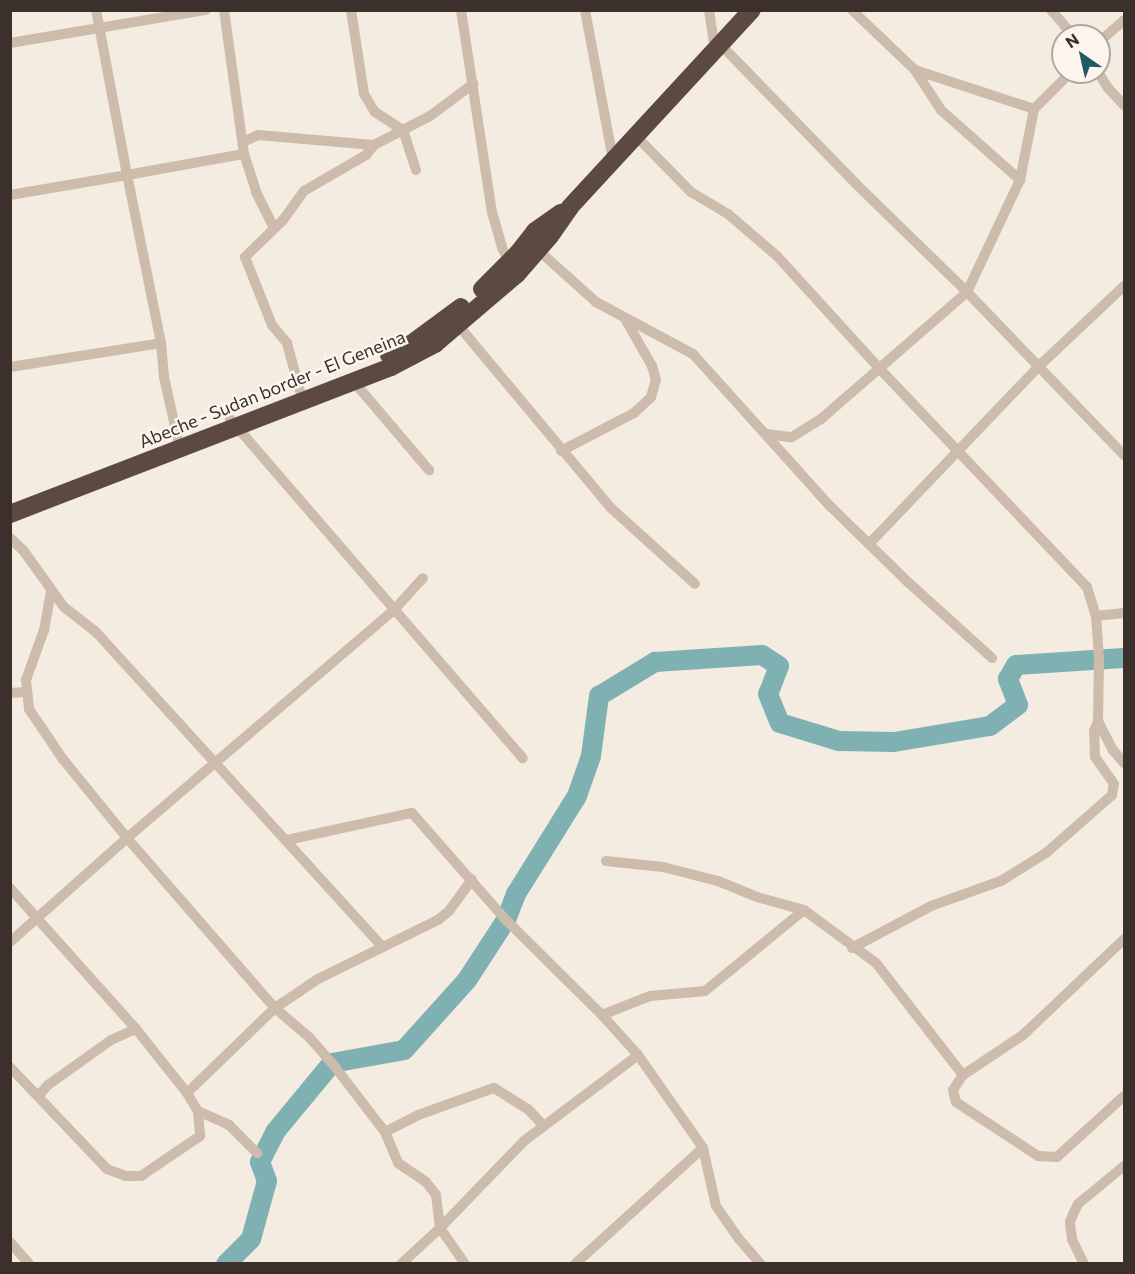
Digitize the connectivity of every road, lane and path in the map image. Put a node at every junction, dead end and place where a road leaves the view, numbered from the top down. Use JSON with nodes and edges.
{"nodes":[{"id":1,"x":96,"y":10,"type":"edge"},
{"id":2,"x":140,"y":10,"type":"edge"},
{"id":3,"x":206,"y":10,"type":"edge"},
{"id":4,"x":224,"y":10,"type":"edge"},
{"id":5,"x":351,"y":10,"type":"edge"},
{"id":6,"x":461,"y":10,"type":"edge"},
{"id":7,"x":585,"y":10,"type":"edge"},
{"id":8,"x":709,"y":10,"type":"edge"},
{"id":9,"x":752,"y":10,"type":"edge"},
{"id":10,"x":852,"y":10,"type":"edge"},
{"id":11,"x":1051,"y":10,"type":"edge"},
{"id":12,"x":1125,"y":20,"type":"edge"},
{"id":13,"x":128,"y":22,"type":"junction"},
{"id":14,"x":1063,"y":24,"type":"edge"},
{"id":15,"x":99,"y":27,"type":"junction"},
{"id":16,"x":1111,"y":32,"type":"edge"},
{"id":17,"x":10,"y":43,"type":"edge"},
{"id":18,"x":718,"y":47,"type":"junction"},
{"id":19,"x":915,"y":70,"type":"junction"},
{"id":20,"x":473,"y":84,"type":"junction"},
{"id":21,"x":1059,"y":84,"type":"edge"},
{"id":22,"x":1106,"y":84,"type":"edge"},
{"id":23,"x":1125,"y":105,"type":"edge"},
{"id":24,"x":1034,"y":109,"type":"junction"},
{"id":25,"x":403,"y":130,"type":"junction"},
{"id":26,"x":636,"y":136,"type":"junction"},
{"id":27,"x":374,"y":145,"type":"junction"},
{"id":28,"x":243,"y":148,"type":"junction"},
{"id":29,"x":614,"y":160,"type":"junction"},
{"id":30,"x":416,"y":170,"type":"dead end"},
{"id":31,"x":127,"y":175,"type":"junction"},
{"id":32,"x":1020,"y":180,"type":"junction"},
{"id":33,"x":10,"y":195,"type":"edge"},
{"id":34,"x":570,"y":207,"type":"junction"},
{"id":35,"x":274,"y":228,"type":"junction"},
{"id":36,"x":538,"y":250,"type":"junction"},
{"id":37,"x":513,"y":268,"type":"junction"},
{"id":38,"x":1125,"y":286,"type":"edge"},
{"id":39,"x":967,"y":291,"type":"junction"},
{"id":40,"x":624,"y":316,"type":"junction"},
{"id":41,"x":455,"y":322,"type":"junction"},
{"id":42,"x":161,"y":343,"type":"junction"},
{"id":43,"x":10,"y":367,"type":"edge"},
{"id":44,"x":1038,"y":367,"type":"junction"},
{"id":45,"x":879,"y":368,"type":"junction"},
{"id":46,"x":354,"y":382,"type":"junction"},
{"id":47,"x":300,"y":391,"type":"junction"},
{"id":48,"x":233,"y":423,"type":"junction"},
{"id":49,"x":766,"y":434,"type":"junction"},
{"id":50,"x":178,"y":440,"type":"junction"},
{"id":51,"x":561,"y":451,"type":"junction"},
{"id":52,"x":959,"y":453,"type":"junction"},
{"id":53,"x":1125,"y":455,"type":"edge"},
{"id":54,"x":429,"y":470,"type":"dead end"},
{"id":55,"x":10,"y":504,"type":"edge"},
{"id":56,"x":10,"y":514,"type":"edge"},
{"id":57,"x":10,"y":538,"type":"edge"},
{"id":58,"x":869,"y":544,"type":"junction"},
{"id":59,"x":423,"y":578,"type":"dead end"},
{"id":60,"x":695,"y":584,"type":"dead end"},
{"id":61,"x":51,"y":591,"type":"junction"},
{"id":62,"x":394,"y":610,"type":"junction"},
{"id":63,"x":1125,"y":612,"type":"edge"},
{"id":64,"x":1096,"y":616,"type":"junction"},
{"id":65,"x":992,"y":658,"type":"dead end"},
{"id":66,"x":26,"y":692,"type":"junction"},
{"id":67,"x":10,"y":693,"type":"edge"},
{"id":68,"x":1098,"y":721,"type":"junction"},
{"id":69,"x":523,"y":758,"type":"dead end"},
{"id":70,"x":217,"y":763,"type":"junction"},
{"id":71,"x":1125,"y":763,"type":"edge"},
{"id":72,"x":127,"y":838,"type":"junction"},
{"id":73,"x":287,"y":840,"type":"junction"},
{"id":74,"x":606,"y":861,"type":"dead end"},
{"id":75,"x":472,"y":879,"type":"junction"},
{"id":76,"x":10,"y":888,"type":"edge"},
{"id":77,"x":804,"y":910,"type":"junction"},
{"id":78,"x":36,"y":919,"type":"junction"},
{"id":79,"x":1125,"y":939,"type":"edge"},
{"id":80,"x":10,"y":942,"type":"edge"},
{"id":81,"x":383,"y":947,"type":"junction"},
{"id":82,"x":852,"y":948,"type":"junction"},
{"id":83,"x":275,"y":1008,"type":"junction"},
{"id":84,"x":602,"y":1015,"type":"junction"},
{"id":85,"x":136,"y":1029,"type":"junction"},
{"id":86,"x":638,"y":1056,"type":"junction"},
{"id":87,"x":10,"y":1067,"type":"edge"},
{"id":88,"x":963,"y":1075,"type":"junction"},
{"id":89,"x":191,"y":1089,"type":"dead end"},
{"id":90,"x":38,"y":1096,"type":"junction"},
{"id":91,"x":1125,"y":1096,"type":"edge"},
{"id":92,"x":198,"y":1111,"type":"junction"},
{"id":93,"x":543,"y":1125,"type":"junction"},
{"id":94,"x":385,"y":1132,"type":"junction"},
{"id":95,"x":703,"y":1148,"type":"junction"},
{"id":96,"x":257,"y":1153,"type":"dead end"},
{"id":97,"x":1125,"y":1166,"type":"edge"},
{"id":98,"x":440,"y":1228,"type":"junction"},
{"id":99,"x":10,"y":1242,"type":"edge"},
{"id":100,"x":29,"y":1263,"type":"edge"},
{"id":101,"x":400,"y":1263,"type":"edge"},
{"id":102,"x":465,"y":1263,"type":"edge"},
{"id":103,"x":575,"y":1263,"type":"edge"},
{"id":104,"x":761,"y":1263,"type":"edge"},
{"id":105,"x":1084,"y":1263,"type":"edge"}],
"edges":[{"from":1,"to":15,"type":"street"},
{"from":2,"to":13,"type":"street"},
{"from":3,"to":13,"type":"street"},
{"from":4,"to":28,"type":"street"},
{"from":5,"to":25,"type":"street"},
{"from":6,"to":20,"type":"street"},
{"from":7,"to":29,"type":"street"},
{"from":8,"to":18,"type":"street"},
{"from":9,"to":18,"type":"highway","name":"Abeche - Sudan border - El Geneina"},
{"from":10,"to":19,"type":"street"},
{"from":11,"to":14,"type":"street"},
{"from":12,"to":16,"type":"street"},
{"from":13,"to":15,"type":"street"},
{"from":15,"to":17,"type":"street"},
{"from":15,"to":31,"type":"street"},
{"from":18,"to":26,"type":"highway","name":"Abeche - Sudan border - El Geneina"},
{"from":18,"to":39,"type":"street"},
{"from":19,"to":24,"type":"street"},
{"from":19,"to":32,"type":"street"},
{"from":20,"to":25,"type":"street"},
{"from":20,"to":37,"type":"street"},
{"from":21,"to":24,"type":"street"},
{"from":22,"to":23,"type":"street"},
{"from":24,"to":32,"type":"street"},
{"from":25,"to":27,"type":"street"},
{"from":25,"to":30,"type":"street"},
{"from":26,"to":29,"type":"highway","name":"Abeche - Sudan border - El Geneina"},
{"from":26,"to":45,"type":"street"},
{"from":27,"to":28,"type":"street"},
{"from":27,"to":35,"type":"street"},
{"from":28,"to":31,"type":"street"},
{"from":28,"to":35,"type":"street"},
{"from":29,"to":34,"type":"highway","name":"Abeche - Sudan border - El Geneina"},
{"from":31,"to":33,"type":"street"},
{"from":31,"to":42,"type":"street"},
{"from":32,"to":39,"type":"street"},
{"from":34,"to":36,"type":"highway","name":"Abeche - Sudan border - El Geneina"},
{"from":34,"to":37,"type":"highway","name":"Abeche - Sudan border - El Geneina"},
{"from":35,"to":47,"type":"street"},
{"from":36,"to":37,"type":"highway","name":"Abeche - Sudan border - El Geneina"},
{"from":36,"to":40,"type":"street"},
{"from":37,"to":41,"type":"highway","name":"Abeche - Sudan border - El Geneina"},
{"from":38,"to":44,"type":"street"},
{"from":39,"to":44,"type":"street"},
{"from":39,"to":45,"type":"street"},
{"from":40,"to":49,"type":"street"},
{"from":40,"to":51,"type":"street"},
{"from":41,"to":46,"type":"highway","name":"Abeche - Sudan border - El Geneina"},
{"from":41,"to":47,"type":"highway","name":"Abeche - Sudan border - El Geneina"},
{"from":41,"to":51,"type":"street"},
{"from":42,"to":43,"type":"street"},
{"from":42,"to":50,"type":"street"},
{"from":44,"to":52,"type":"street"},
{"from":44,"to":53,"type":"street"},
{"from":45,"to":49,"type":"street"},
{"from":45,"to":52,"type":"street"},
{"from":46,"to":48,"type":"highway","name":"Abeche - Sudan border - El Geneina"},
{"from":46,"to":54,"type":"street"},
{"from":47,"to":48,"type":"highway","name":"Abeche - Sudan border - El Geneina"},
{"from":48,"to":50,"type":"highway","name":"Abeche - Sudan border - El Geneina"},
{"from":48,"to":56,"type":"highway","name":"Abeche - Sudan border - El Geneina"},
{"from":48,"to":62,"type":"street"},
{"from":49,"to":58,"type":"street"},
{"from":50,"to":55,"type":"highway","name":"Abeche - Sudan border - El Geneina"},
{"from":51,"to":60,"type":"street"},
{"from":52,"to":58,"type":"street"},
{"from":52,"to":64,"type":"street"},
{"from":57,"to":61,"type":"street"},
{"from":58,"to":65,"type":"street"},
{"from":59,"to":62,"type":"street"},
{"from":61,"to":66,"type":"street"},
{"from":61,"to":70,"type":"street"},
{"from":62,"to":69,"type":"street"},
{"from":62,"to":70,"type":"street"},
{"from":63,"to":64,"type":"street"},
{"from":64,"to":68,"type":"street"},
{"from":66,"to":67,"type":"street"},
{"from":66,"to":72,"type":"street"},
{"from":68,"to":71,"type":"street"},
{"from":68,"to":82,"type":"street"},
{"from":70,"to":72,"type":"street"},
{"from":70,"to":73,"type":"street"},
{"from":72,"to":78,"type":"street"},
{"from":72,"to":83,"type":"street"},
{"from":73,"to":75,"type":"street"},
{"from":73,"to":81,"type":"street"},
{"from":74,"to":77,"type":"street"},
{"from":75,"to":81,"type":"street"},
{"from":75,"to":84,"type":"street"},
{"from":76,"to":78,"type":"street"},
{"from":77,"to":82,"type":"street"},
{"from":77,"to":84,"type":"street"},
{"from":78,"to":80,"type":"street"},
{"from":78,"to":85,"type":"street"},
{"from":79,"to":88,"type":"street"},
{"from":81,"to":83,"type":"street"},
{"from":82,"to":88,"type":"street"},
{"from":83,"to":89,"type":"street"},
{"from":83,"to":94,"type":"street"},
{"from":84,"to":86,"type":"street"},
{"from":85,"to":90,"type":"street"},
{"from":85,"to":92,"type":"street"},
{"from":86,"to":93,"type":"street"},
{"from":86,"to":95,"type":"street"},
{"from":87,"to":90,"type":"street"},
{"from":88,"to":91,"type":"street"},
{"from":90,"to":92,"type":"street"},
{"from":92,"to":96,"type":"street"},
{"from":93,"to":94,"type":"street"},
{"from":93,"to":98,"type":"street"},
{"from":94,"to":98,"type":"street"},
{"from":95,"to":103,"type":"street"},
{"from":95,"to":104,"type":"street"},
{"from":97,"to":105,"type":"street"},
{"from":98,"to":101,"type":"street"},
{"from":98,"to":102,"type":"street"},
{"from":99,"to":100,"type":"street"}]}
